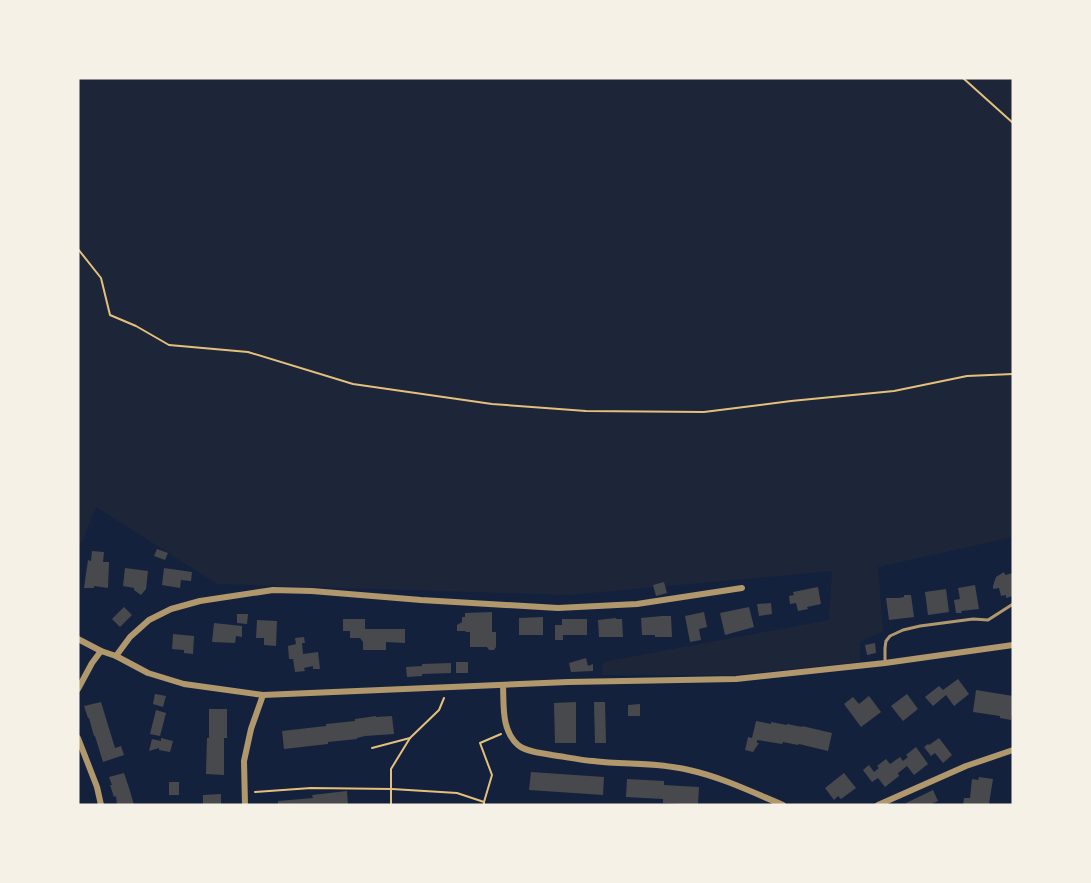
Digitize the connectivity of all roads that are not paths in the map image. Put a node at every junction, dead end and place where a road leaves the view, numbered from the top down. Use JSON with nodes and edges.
{"nodes":[{"id":1,"x":742,"y":588,"type":"dead end"},
{"id":2,"x":1013,"y":604,"type":"edge"},
{"id":3,"x":78,"y":639,"type":"edge"},
{"id":4,"x":1013,"y":645,"type":"edge"},
{"id":5,"x":101,"y":651,"type":"junction"},
{"id":6,"x":116,"y":656,"type":"junction"},
{"id":7,"x":885,"y":663,"type":"junction"},
{"id":8,"x":503,"y":685,"type":"junction"},
{"id":9,"x":78,"y":689,"type":"edge"},
{"id":10,"x":263,"y":696,"type":"junction"},
{"id":11,"x":78,"y":738,"type":"edge"},
{"id":12,"x":1013,"y":750,"type":"edge"},
{"id":13,"x":101,"y":805,"type":"edge"},
{"id":14,"x":244,"y":805,"type":"edge"},
{"id":15,"x":783,"y":805,"type":"edge"},
{"id":16,"x":878,"y":805,"type":"edge"}],
"edges":[{"from":1,"to":6,"type":"street"},
{"from":2,"to":7,"type":"lane"},
{"from":3,"to":5,"type":"street"},
{"from":4,"to":7,"type":"street"},
{"from":5,"to":6,"type":"street"},
{"from":5,"to":9,"type":"street"},
{"from":6,"to":10,"type":"street"},
{"from":7,"to":8,"type":"street"},
{"from":8,"to":10,"type":"street"},
{"from":8,"to":15,"type":"street"},
{"from":10,"to":14,"type":"street"},
{"from":11,"to":13,"type":"street"},
{"from":12,"to":16,"type":"street"}]}
